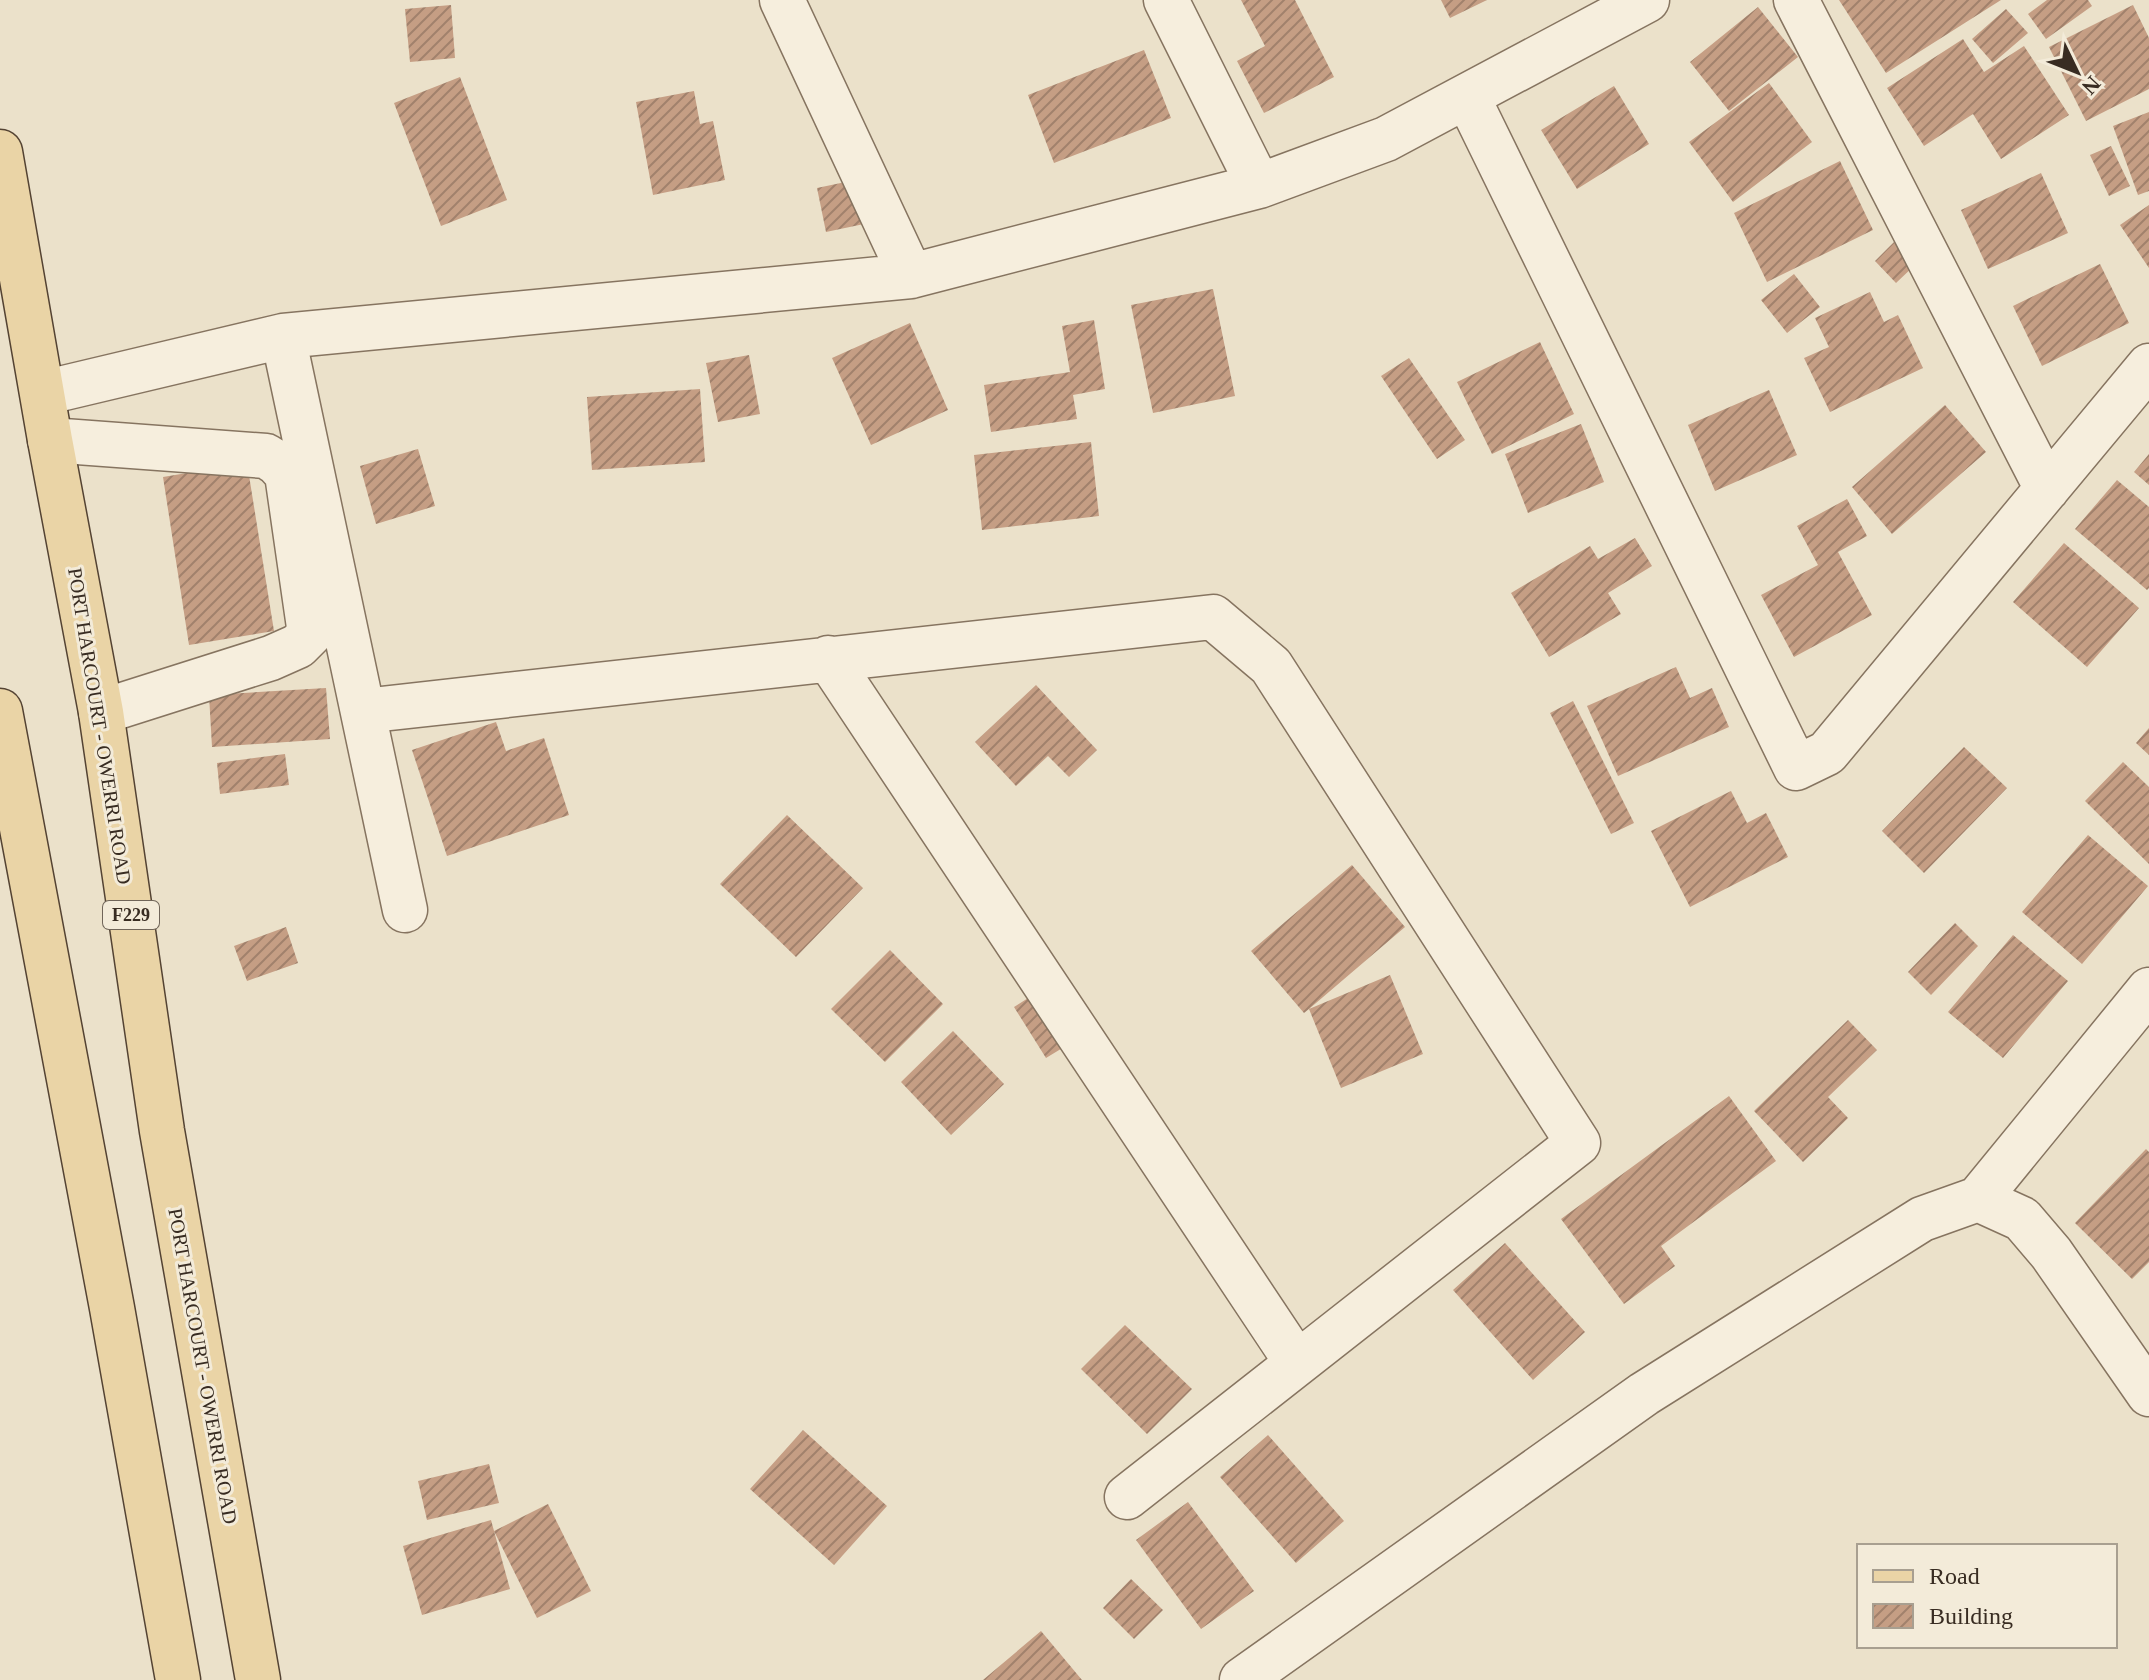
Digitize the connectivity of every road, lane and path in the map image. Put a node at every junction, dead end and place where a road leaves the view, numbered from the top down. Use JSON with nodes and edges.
{"nodes":[{"id":1,"x":782,"y":0,"type":"edge"},
{"id":2,"x":1166,"y":0,"type":"edge"},
{"id":3,"x":1647,"y":0,"type":"edge"},
{"id":4,"x":1796,"y":0,"type":"edge"},
{"id":5,"x":1467,"y":96,"type":"junction"},
{"id":6,"x":0,"y":152,"type":"edge"},
{"id":7,"x":1259,"y":186,"type":"junction"},
{"id":8,"x":911,"y":276,"type":"junction"},
{"id":9,"x":283,"y":336,"type":"junction"},
{"id":10,"x":2149,"y":366,"type":"edge"},
{"id":11,"x":43,"y":393,"type":"junction"},
{"id":12,"x":50,"y":440,"type":"junction"},
{"id":13,"x":2047,"y":489,"type":"junction"},
{"id":14,"x":828,"y":658,"type":"junction"},
{"id":15,"x":0,"y":711,"type":"edge"},
{"id":16,"x":363,"y":711,"type":"junction"},
{"id":17,"x":101,"y":712,"type":"junction"},
{"id":18,"x":405,"y":910,"type":"dead end"},
{"id":19,"x":2149,"y":990,"type":"edge"},
{"id":20,"x":1978,"y":1199,"type":"junction"},
{"id":21,"x":1297,"y":1363,"type":"junction"},
{"id":22,"x":2149,"y":1394,"type":"edge"},
{"id":23,"x":1127,"y":1497,"type":"dead end"},
{"id":24,"x":178,"y":1680,"type":"edge"},
{"id":25,"x":258,"y":1680,"type":"edge"},
{"id":26,"x":1242,"y":1680,"type":"edge"}],
"edges":[{"from":1,"to":8,"type":"street"},
{"from":2,"to":7,"type":"street"},
{"from":3,"to":5,"type":"street"},
{"from":4,"to":13,"type":"street"},
{"from":5,"to":7,"type":"street"},
{"from":5,"to":13,"type":"street"},
{"from":6,"to":11,"type":"main road","name":"PORT HARCOURT - OWERRI ROAD","number":"F229"},
{"from":7,"to":8,"type":"street"},
{"from":8,"to":9,"type":"street"},
{"from":9,"to":11,"type":"street"},
{"from":9,"to":16,"type":"street"},
{"from":10,"to":13,"type":"street"},
{"from":11,"to":12,"type":"main road","name":"PORT HARCOURT - OWERRI ROAD","number":"F229"},
{"from":12,"to":17,"type":"main road","name":"PORT HARCOURT - OWERRI ROAD","number":"F229"},
{"from":12,"to":17,"type":"street"},
{"from":14,"to":16,"type":"street"},
{"from":14,"to":21,"type":"street"},
{"from":14,"to":21,"type":"street"},
{"from":15,"to":24,"type":"main road"},
{"from":16,"to":18,"type":"street"},
{"from":17,"to":25,"type":"main road","name":"PORT HARCOURT - OWERRI ROAD","number":"F229"},
{"from":19,"to":20,"type":"street"},
{"from":20,"to":22,"type":"street"},
{"from":20,"to":26,"type":"street"},
{"from":21,"to":23,"type":"street"}]}
